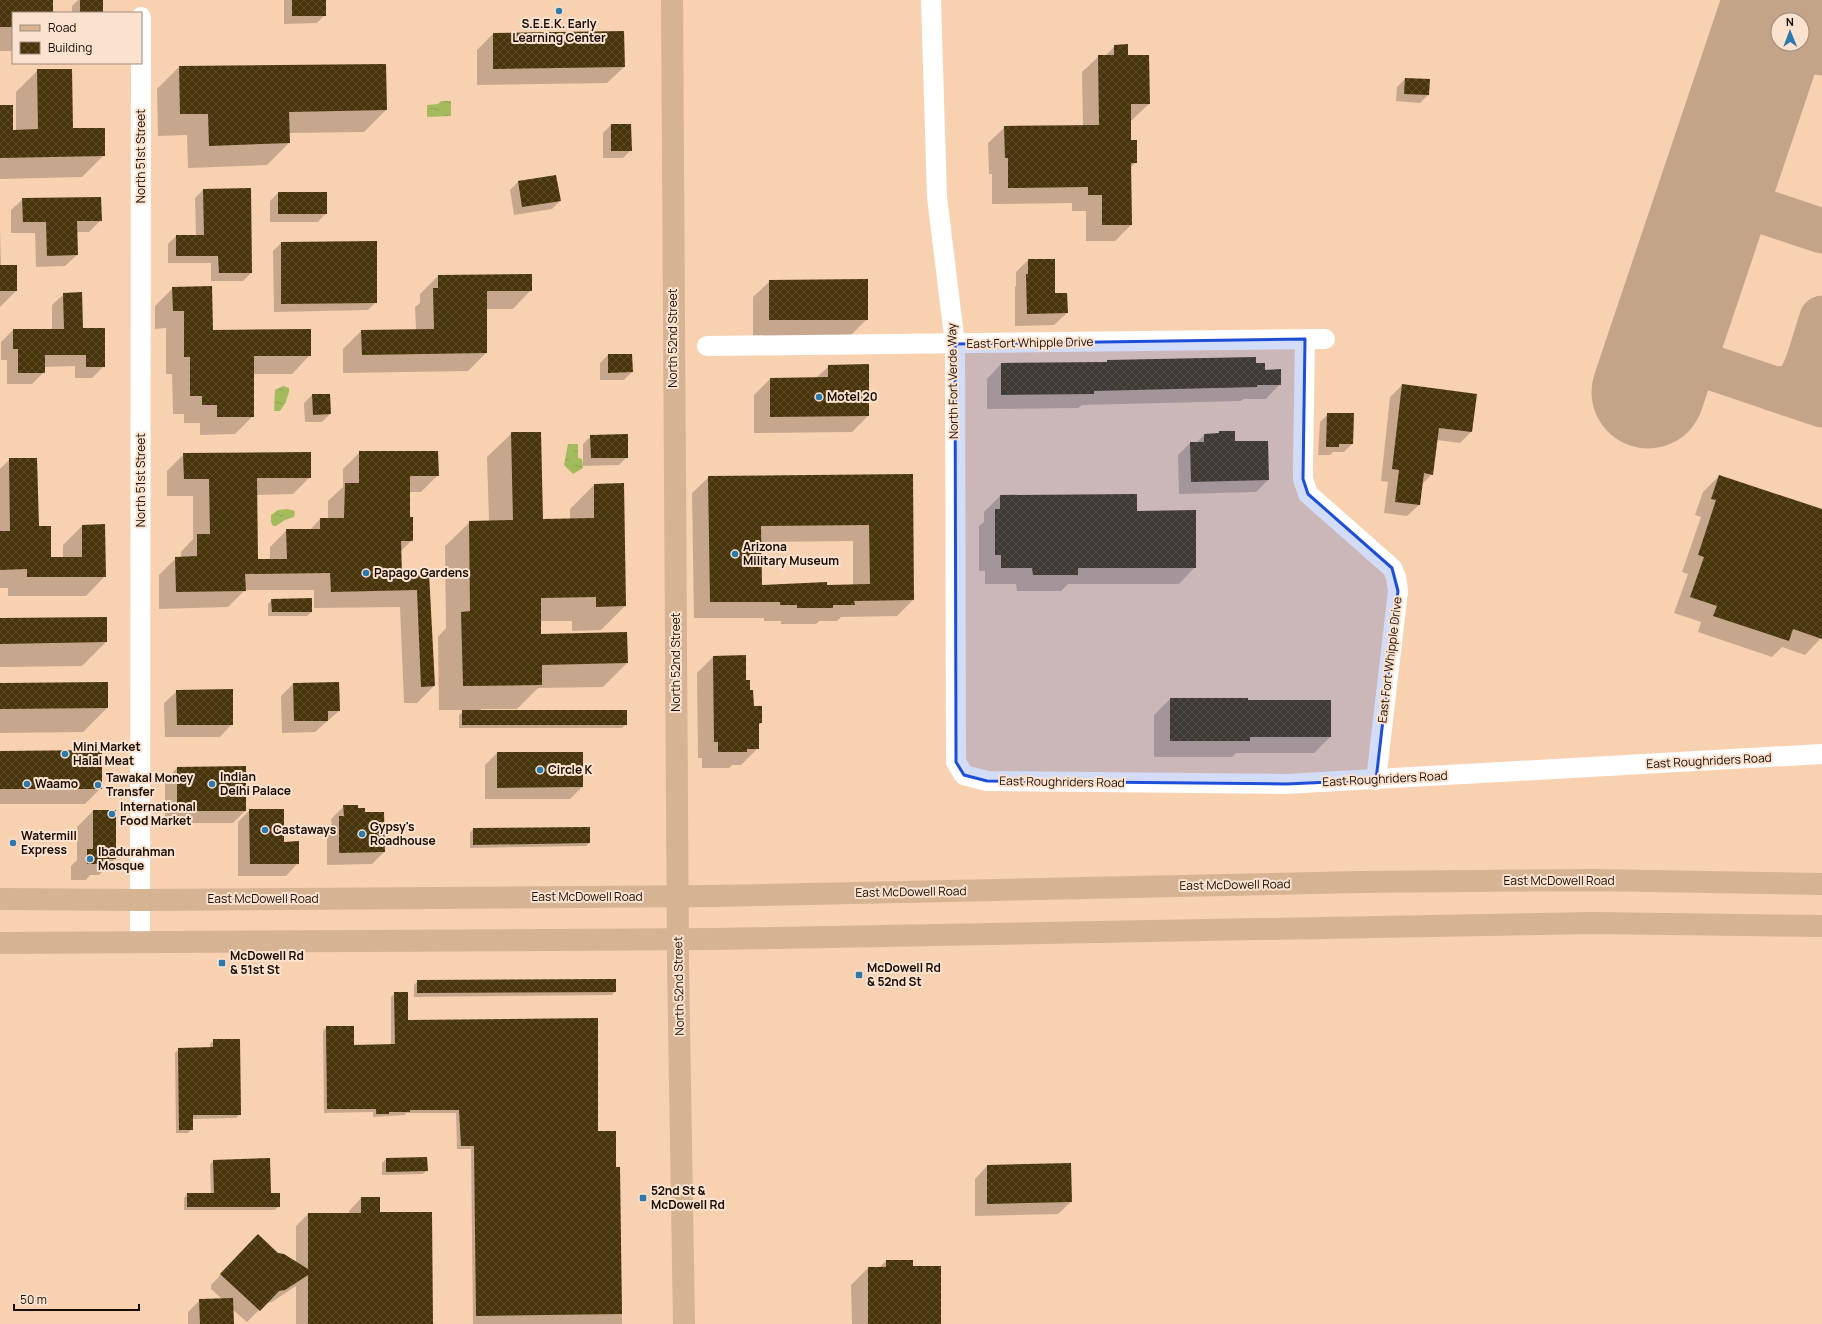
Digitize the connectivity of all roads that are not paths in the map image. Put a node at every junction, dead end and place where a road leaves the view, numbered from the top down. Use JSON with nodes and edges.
{"nodes":[{"id":1,"x":141,"y":0,"type":"edge"},
{"id":2,"x":672,"y":0,"type":"edge"},
{"id":3,"x":931,"y":0,"type":"edge"},
{"id":4,"x":141,"y":12,"type":"edge"},
{"id":5,"x":141,"y":64,"type":"edge"},
{"id":6,"x":1305,"y":339,"type":"junction"},
{"id":7,"x":1325,"y":339,"type":"dead end"},
{"id":8,"x":954,"y":344,"type":"junction"},
{"id":9,"x":707,"y":346,"type":"dead end"},
{"id":10,"x":1822,"y":754,"type":"edge"},
{"id":11,"x":956,"y":762,"type":"joint"},
{"id":12,"x":1376,"y":780,"type":"junction"},
{"id":13,"x":1822,"y":884,"type":"edge"},
{"id":14,"x":678,"y":896,"type":"junction"},
{"id":15,"x":0,"y":899,"type":"edge"},
{"id":16,"x":140,"y":900,"type":"junction"},
{"id":17,"x":1822,"y":926,"type":"edge"},
{"id":18,"x":678,"y":940,"type":"junction"},
{"id":19,"x":0,"y":943,"type":"edge"},
{"id":20,"x":140,"y":943,"type":"junction"},
{"id":21,"x":684,"y":1324,"type":"edge"}],
"edges":[{"from":1,"to":4,"type":"street"},
{"from":2,"to":14,"type":"main road","name":"North 52nd Street"},
{"from":3,"to":8,"type":"street","name":"North Fort Verde Way"},
{"from":5,"to":16,"type":"street","name":"North 51st Street"},
{"from":6,"to":7,"type":"street","name":"East Fort Whipple Drive"},
{"from":6,"to":8,"type":"street","name":"East Fort Whipple Drive"},
{"from":6,"to":12,"type":"street","name":"East Fort Whipple Drive"},
{"from":8,"to":9,"type":"street","name":"East Fort Whipple Drive"},
{"from":8,"to":11,"type":"street","name":"North Fort Verde Way"},
{"from":10,"to":12,"type":"street","name":"East Roughriders Road"},
{"from":11,"to":12,"type":"street","name":"East Roughriders Road"},
{"from":13,"to":14,"type":"main road","name":"East McDowell Road"},
{"from":14,"to":16,"type":"main road","name":"East McDowell Road"},
{"from":14,"to":18,"type":"main road","name":"North 52nd Street"},
{"from":15,"to":16,"type":"main road","name":"East McDowell Road"},
{"from":16,"to":20,"type":"street","name":"North 51st Street"},
{"from":17,"to":18,"type":"main road"},
{"from":18,"to":20,"type":"main road"},
{"from":18,"to":21,"type":"main road","name":"North 52nd Street"},
{"from":19,"to":20,"type":"main road"}]}
